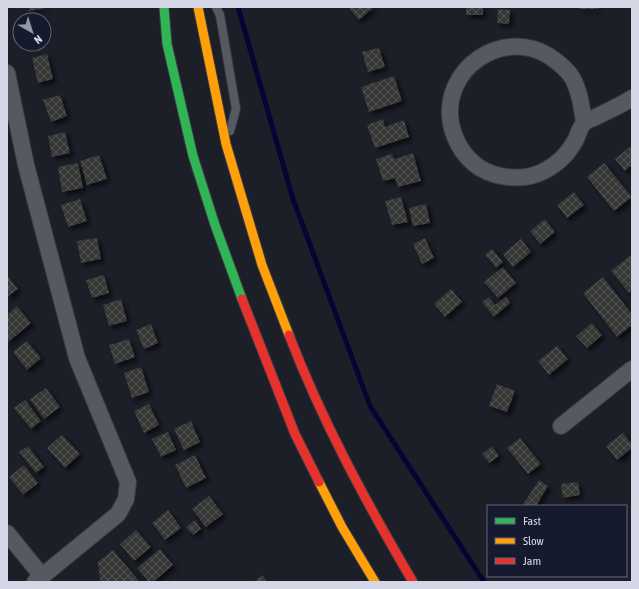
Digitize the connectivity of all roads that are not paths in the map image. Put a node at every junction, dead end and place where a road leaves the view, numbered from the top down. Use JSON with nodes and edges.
{"nodes":[{"id":1,"x":164,"y":7,"type":"edge"},
{"id":2,"x":198,"y":7,"type":"edge"},
{"id":3,"x":216,"y":7,"type":"edge"},
{"id":4,"x":7,"y":72,"type":"edge"},
{"id":5,"x":632,"y":98,"type":"edge"},
{"id":6,"x":584,"y":123,"type":"junction"},
{"id":7,"x":226,"y":144,"type":"junction"},
{"id":8,"x":632,"y":369,"type":"edge"},
{"id":9,"x":561,"y":426,"type":"dead end"},
{"id":10,"x":7,"y":533,"type":"edge"},
{"id":11,"x":39,"y":579,"type":"edge"},
{"id":12,"x":375,"y":582,"type":"edge"},
{"id":13,"x":413,"y":582,"type":"edge"}],
"edges":[{"from":1,"to":12,"type":"main road"},
{"from":2,"to":7,"type":"main road"},
{"from":3,"to":7,"type":"lane"},
{"from":4,"to":11,"type":"street"},
{"from":5,"to":6,"type":"street"},
{"from":6,"to":6,"type":"street"},
{"from":7,"to":13,"type":"main road"},
{"from":8,"to":9,"type":"street"},
{"from":10,"to":11,"type":"street"}]}
